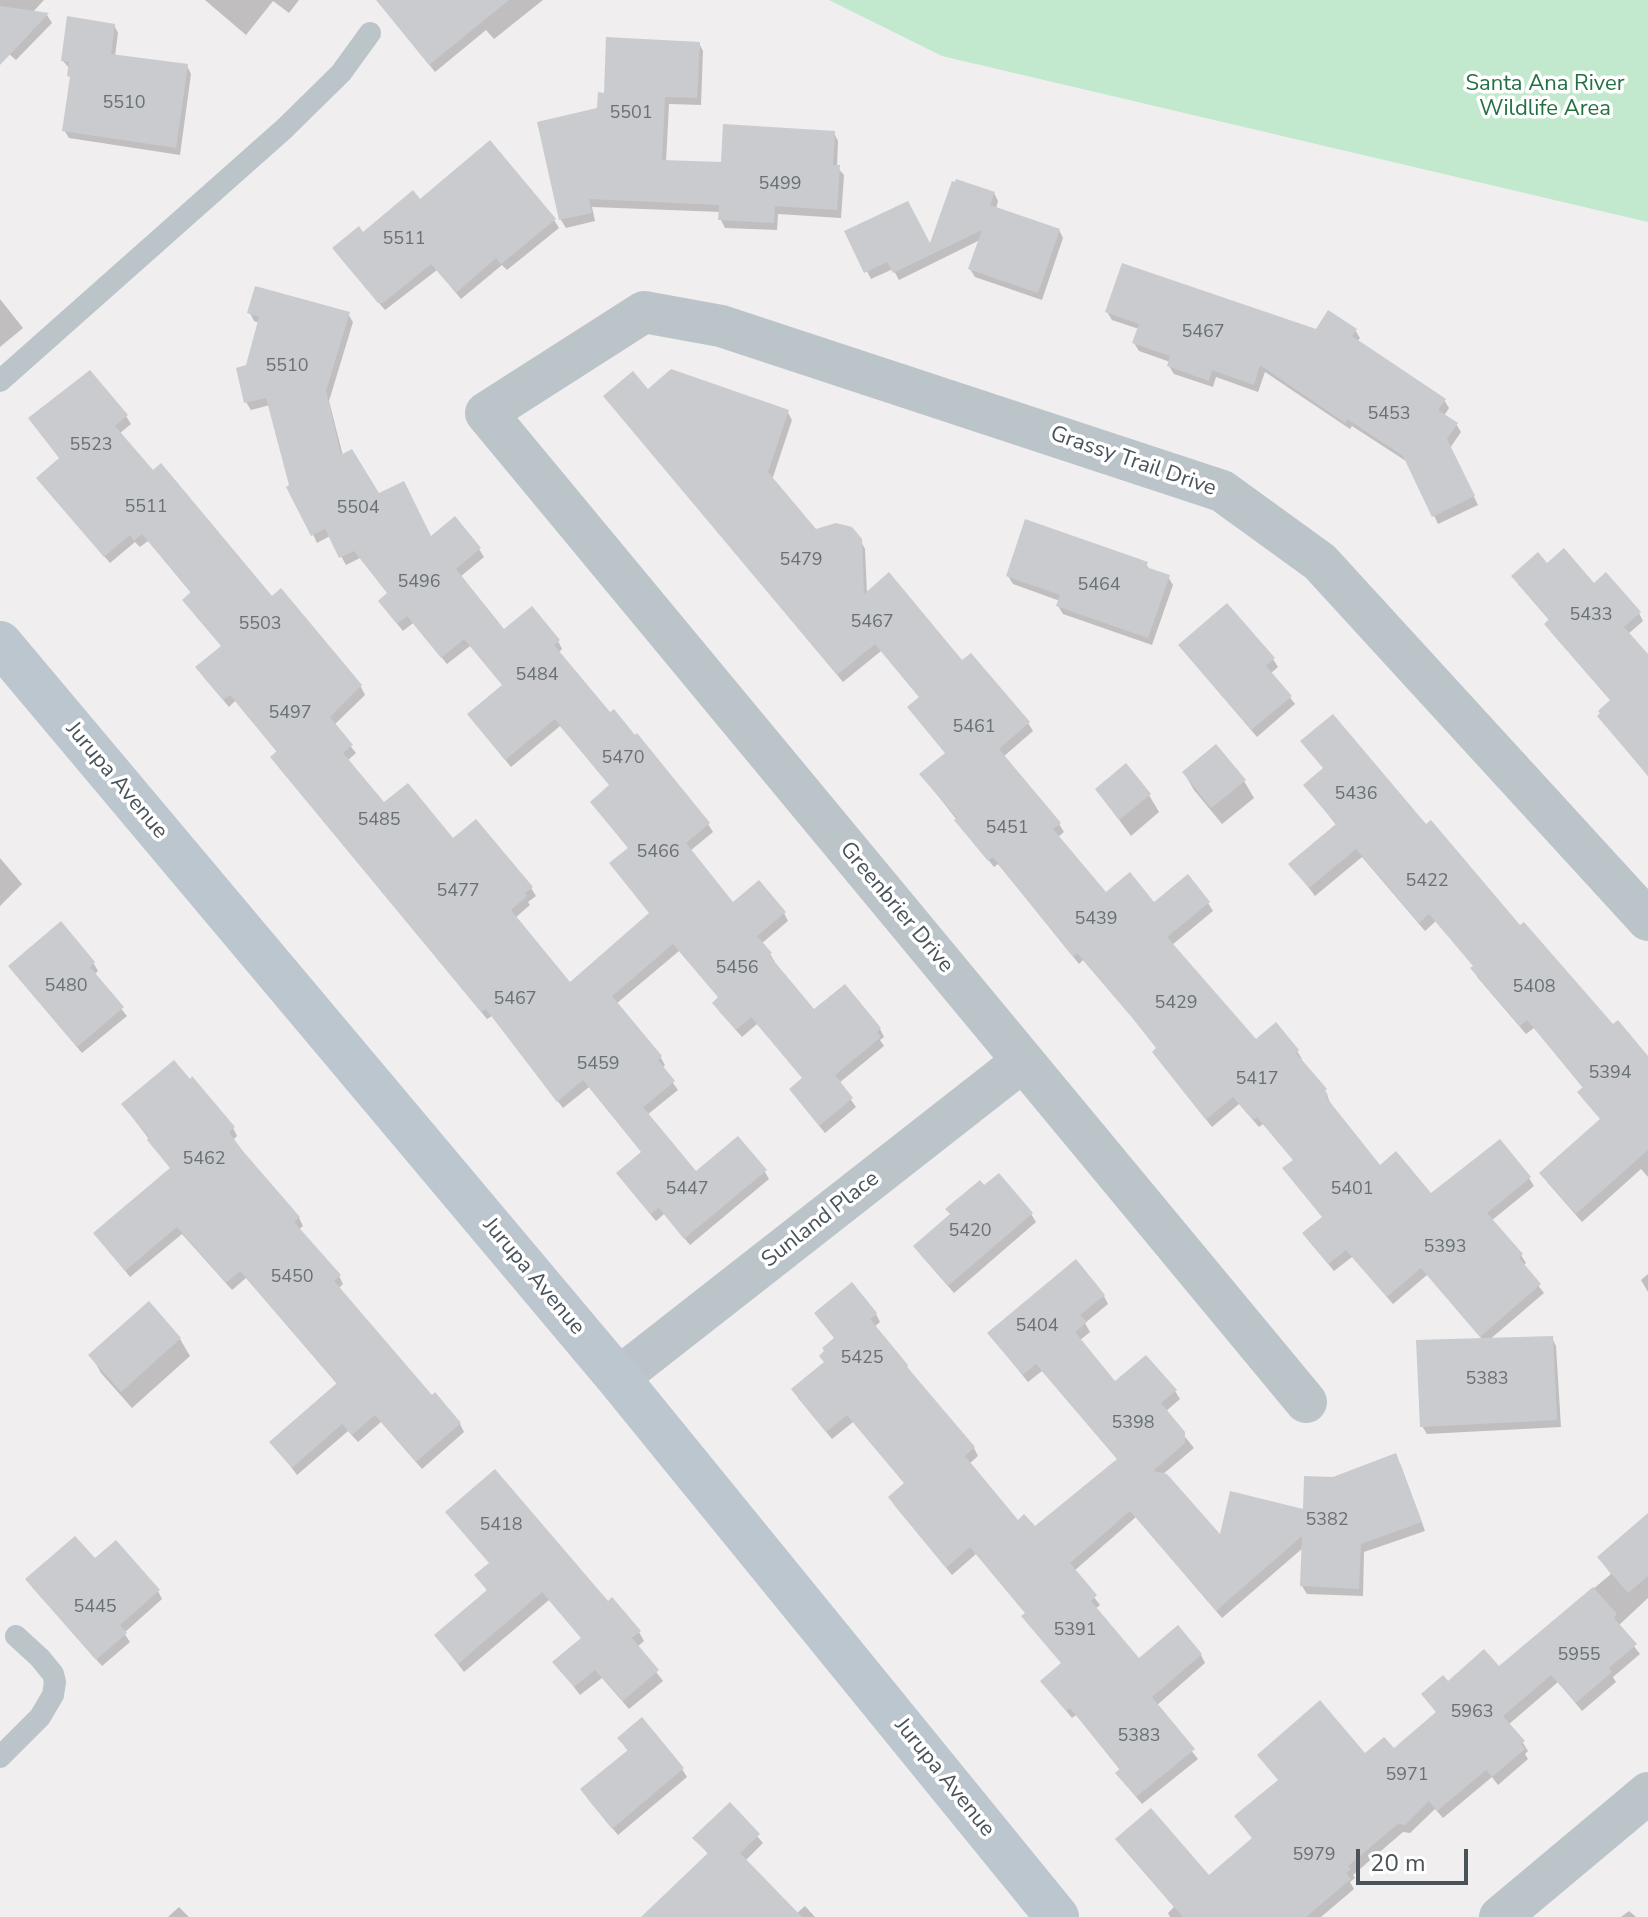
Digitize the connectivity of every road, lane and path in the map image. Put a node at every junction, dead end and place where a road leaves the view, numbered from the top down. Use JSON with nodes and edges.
{"nodes":[{"id":1,"x":370,"y":33,"type":"dead end"},
{"id":2,"x":0,"y":381,"type":"edge"},
{"id":3,"x":486,"y":413,"type":"joint"},
{"id":4,"x":0,"y":643,"type":"edge"},
{"id":5,"x":1648,"y":920,"type":"edge"},
{"id":6,"x":1023,"y":1061,"type":"junction"},
{"id":7,"x":618,"y":1378,"type":"junction"},
{"id":8,"x":1306,"y":1402,"type":"dead end"},
{"id":9,"x":16,"y":1636,"type":"dead end"},
{"id":10,"x":0,"y":1757,"type":"edge"},
{"id":11,"x":1645,"y":1801,"type":"edge"},
{"id":12,"x":1057,"y":1917,"type":"edge"},
{"id":13,"x":1500,"y":1917,"type":"edge"}],
"edges":[{"from":1,"to":2,"type":"lane"},
{"from":3,"to":5,"type":"street","name":"Grassy Trail Drive"},
{"from":3,"to":6,"type":"street","name":"Greenbrier Drive"},
{"from":4,"to":7,"type":"main road","name":"Jurupa Avenue"},
{"from":6,"to":7,"type":"street","name":"Sunland Place"},
{"from":6,"to":8,"type":"street","name":"Greenbrier Drive"},
{"from":7,"to":12,"type":"main road","name":"Jurupa Avenue"},
{"from":9,"to":10,"type":"lane"},
{"from":11,"to":13,"type":"street"}]}
